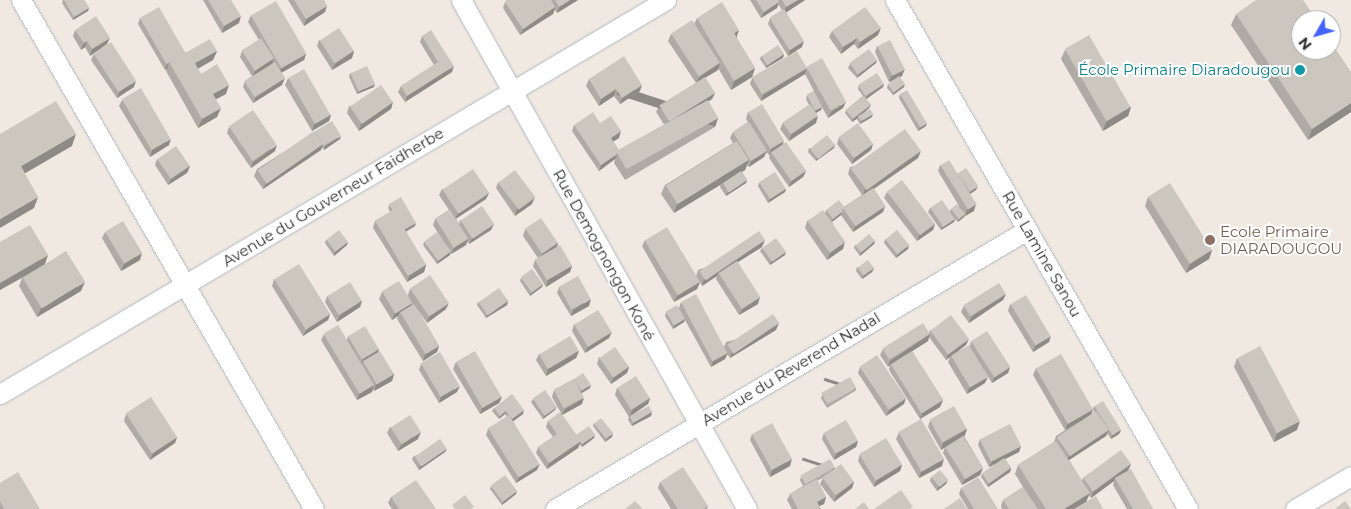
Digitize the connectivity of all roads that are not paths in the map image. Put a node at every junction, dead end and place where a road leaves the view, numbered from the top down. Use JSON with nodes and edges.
{"nodes":[{"id":1,"x":21,"y":0,"type":"edge"},
{"id":2,"x":461,"y":0,"type":"edge"},
{"id":3,"x":666,"y":0,"type":"edge"},
{"id":4,"x":895,"y":0,"type":"edge"},
{"id":5,"x":512,"y":91,"type":"junction"},
{"id":6,"x":1027,"y":230,"type":"junction"},
{"id":7,"x":185,"y":284,"type":"junction"},
{"id":8,"x":0,"y":394,"type":"edge"},
{"id":9,"x":699,"y":424,"type":"junction"},
{"id":10,"x":1351,"y":476,"type":"edge"},
{"id":11,"x":314,"y":509,"type":"edge"},
{"id":12,"x":555,"y":509,"type":"edge"},
{"id":13,"x":747,"y":509,"type":"edge"},
{"id":14,"x":1188,"y":509,"type":"edge"},
{"id":15,"x":1295,"y":509,"type":"edge"}],
"edges":[{"from":1,"to":7,"type":"street"},
{"from":2,"to":5,"type":"street","name":"Rue Demognongon Koné"},
{"from":3,"to":5,"type":"street","name":"Avenue du Gouverneur Faidherbe"},
{"from":4,"to":6,"type":"street","name":"Rue Lamine Sanou"},
{"from":5,"to":7,"type":"street","name":"Avenue du Gouverneur Faidherbe"},
{"from":5,"to":9,"type":"street","name":"Rue Demognongon Koné"},
{"from":6,"to":9,"type":"street","name":"Avenue du Reverend Nadal"},
{"from":6,"to":14,"type":"street","name":"Rue Lamine Sanou"},
{"from":7,"to":8,"type":"street","name":"Avenue du Gouverneur Faidherbe"},
{"from":7,"to":11,"type":"street"},
{"from":9,"to":12,"type":"street","name":"Avenue du Reverend Nadal"},
{"from":9,"to":13,"type":"street","name":"Rue Demognongon Koné"},
{"from":10,"to":15,"type":"street"}]}
